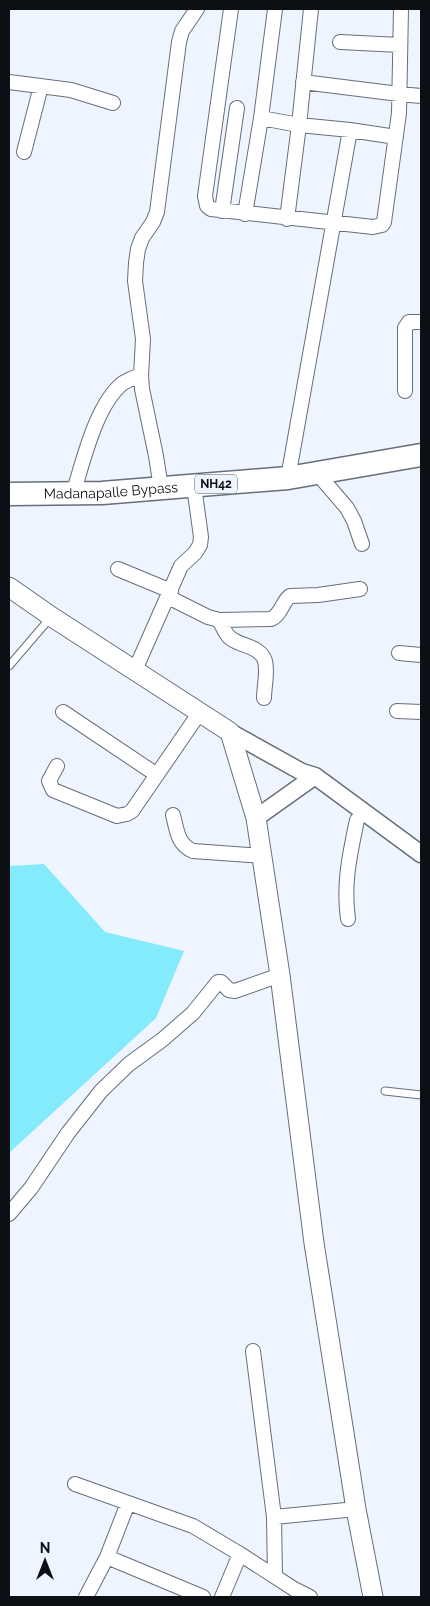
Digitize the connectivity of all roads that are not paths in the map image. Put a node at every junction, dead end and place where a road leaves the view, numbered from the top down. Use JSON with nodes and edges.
{"nodes":[{"id":1,"x":197,"y":9,"type":"edge"},
{"id":2,"x":231,"y":9,"type":"edge"},
{"id":3,"x":275,"y":9,"type":"edge"},
{"id":4,"x":311,"y":9,"type":"edge"},
{"id":5,"x":401,"y":9,"type":"edge"},
{"id":6,"x":340,"y":42,"type":"dead end"},
{"id":7,"x":400,"y":45,"type":"junction"},
{"id":8,"x":9,"y":82,"type":"edge"},
{"id":9,"x":304,"y":82,"type":"junction"},
{"id":10,"x":41,"y":86,"type":"junction"},
{"id":11,"x":399,"y":94,"type":"junction"},
{"id":12,"x":421,"y":96,"type":"edge"},
{"id":13,"x":112,"y":103,"type":"dead end"},
{"id":14,"x":237,"y":108,"type":"dead end"},
{"id":15,"x":261,"y":118,"type":"junction"},
{"id":16,"x":299,"y":125,"type":"junction"},
{"id":17,"x":350,"y":130,"type":"junction"},
{"id":18,"x":396,"y":137,"type":"junction"},
{"id":19,"x":24,"y":152,"type":"dead end"},
{"id":20,"x":222,"y":211,"type":"junction"},
{"id":21,"x":245,"y":214,"type":"junction"},
{"id":22,"x":287,"y":219,"type":"junction"},
{"id":23,"x":334,"y":222,"type":"junction"},
{"id":24,"x":421,"y":322,"type":"edge"},
{"id":25,"x":141,"y":375,"type":"junction"},
{"id":26,"x":405,"y":392,"type":"dead end"},
{"id":27,"x":421,"y":455,"type":"edge"},
{"id":28,"x":317,"y":473,"type":"junction"},
{"id":29,"x":288,"y":478,"type":"junction"},
{"id":30,"x":194,"y":486,"type":"junction"},
{"id":31,"x":161,"y":488,"type":"junction"},
{"id":32,"x":9,"y":494,"type":"edge"},
{"id":33,"x":73,"y":494,"type":"junction"},
{"id":34,"x":362,"y":544,"type":"dead end"},
{"id":35,"x":118,"y":569,"type":"dead end"},
{"id":36,"x":9,"y":587,"type":"edge"},
{"id":37,"x":360,"y":589,"type":"dead end"},
{"id":38,"x":169,"y":594,"type":"junction"},
{"id":39,"x":52,"y":617,"type":"junction"},
{"id":40,"x":219,"y":620,"type":"junction"},
{"id":41,"x":399,"y":653,"type":"dead end"},
{"id":42,"x":421,"y":655,"type":"edge"},
{"id":43,"x":9,"y":666,"type":"edge"},
{"id":44,"x":135,"y":670,"type":"junction"},
{"id":45,"x":264,"y":698,"type":"dead end"},
{"id":46,"x":397,"y":711,"type":"dead end"},
{"id":47,"x":62,"y":712,"type":"dead end"},
{"id":48,"x":200,"y":712,"type":"junction"},
{"id":49,"x":421,"y":712,"type":"edge"},
{"id":50,"x":230,"y":732,"type":"junction"},
{"id":51,"x":57,"y":766,"type":"dead end"},
{"id":52,"x":157,"y":775,"type":"junction"},
{"id":53,"x":308,"y":777,"type":"junction"},
{"id":54,"x":173,"y":815,"type":"dead end"},
{"id":55,"x":256,"y":818,"type":"junction"},
{"id":56,"x":357,"y":820,"type":"junction"},
{"id":57,"x":421,"y":854,"type":"edge"},
{"id":58,"x":262,"y":856,"type":"junction"},
{"id":59,"x":421,"y":867,"type":"edge"},
{"id":60,"x":348,"y":919,"type":"dead end"},
{"id":61,"x":280,"y":975,"type":"junction"},
{"id":62,"x":385,"y":1091,"type":"dead end"},
{"id":63,"x":421,"y":1095,"type":"edge"},
{"id":64,"x":9,"y":1214,"type":"edge"},
{"id":65,"x":253,"y":1351,"type":"dead end"},
{"id":66,"x":75,"y":1484,"type":"dead end"},
{"id":67,"x":128,"y":1503,"type":"junction"},
{"id":68,"x":356,"y":1509,"type":"junction"},
{"id":69,"x":274,"y":1517,"type":"junction"},
{"id":70,"x":240,"y":1554,"type":"junction"},
{"id":71,"x":107,"y":1557,"type":"junction"},
{"id":72,"x":275,"y":1576,"type":"junction"},
{"id":73,"x":293,"y":1593,"type":"edge"},
{"id":74,"x":86,"y":1597,"type":"edge"},
{"id":75,"x":202,"y":1597,"type":"edge"},
{"id":76,"x":222,"y":1597,"type":"edge"},
{"id":77,"x":310,"y":1597,"type":"edge"},
{"id":78,"x":373,"y":1597,"type":"edge"}],
"edges":[{"from":1,"to":25,"type":"street"},
{"from":2,"to":20,"type":"street"},
{"from":3,"to":15,"type":"street"},
{"from":4,"to":9,"type":"street"},
{"from":5,"to":7,"type":"street"},
{"from":6,"to":7,"type":"street"},
{"from":7,"to":11,"type":"street"},
{"from":8,"to":10,"type":"street"},
{"from":9,"to":11,"type":"street"},
{"from":9,"to":16,"type":"street"},
{"from":10,"to":13,"type":"street"},
{"from":10,"to":19,"type":"street"},
{"from":11,"to":12,"type":"street"},
{"from":11,"to":18,"type":"street"},
{"from":14,"to":20,"type":"street"},
{"from":15,"to":16,"type":"street"},
{"from":15,"to":21,"type":"street"},
{"from":16,"to":17,"type":"street"},
{"from":16,"to":22,"type":"street"},
{"from":17,"to":18,"type":"street"},
{"from":17,"to":23,"type":"street"},
{"from":18,"to":23,"type":"street"},
{"from":20,"to":21,"type":"street"},
{"from":21,"to":22,"type":"street"},
{"from":22,"to":23,"type":"street"},
{"from":23,"to":29,"type":"street"},
{"from":24,"to":26,"type":"street"},
{"from":25,"to":31,"type":"street"},
{"from":25,"to":33,"type":"street"},
{"from":27,"to":28,"type":"highway","name":"Madanapalle Bypass","number":"NH42"},
{"from":28,"to":29,"type":"highway","name":"Madanapalle Bypass","number":"NH42"},
{"from":28,"to":34,"type":"street"},
{"from":29,"to":30,"type":"highway","name":"Madanapalle Bypass","number":"NH42"},
{"from":30,"to":31,"type":"highway","name":"Madanapalle Bypass","number":"NH42"},
{"from":30,"to":38,"type":"street"},
{"from":31,"to":33,"type":"highway","name":"Madanapalle Bypass","number":"NH42"},
{"from":32,"to":33,"type":"highway","name":"Madanapalle Bypass","number":"NH42"},
{"from":35,"to":38,"type":"street"},
{"from":36,"to":39,"type":"main road"},
{"from":37,"to":40,"type":"street"},
{"from":38,"to":40,"type":"street"},
{"from":38,"to":44,"type":"street"},
{"from":39,"to":43,"type":"lane"},
{"from":39,"to":44,"type":"main road"},
{"from":40,"to":45,"type":"street"},
{"from":41,"to":42,"type":"street"},
{"from":44,"to":48,"type":"main road"},
{"from":46,"to":49,"type":"street"},
{"from":47,"to":52,"type":"street"},
{"from":48,"to":50,"type":"main road"},
{"from":48,"to":52,"type":"street"},
{"from":50,"to":53,"type":"street"},
{"from":50,"to":55,"type":"main road"},
{"from":51,"to":52,"type":"street"},
{"from":53,"to":55,"type":"street"},
{"from":53,"to":56,"type":"street"},
{"from":53,"to":57,"type":"street"},
{"from":54,"to":58,"type":"street"},
{"from":55,"to":58,"type":"main road"},
{"from":56,"to":59,"type":"street"},
{"from":56,"to":60,"type":"street"},
{"from":58,"to":61,"type":"main road"},
{"from":61,"to":64,"type":"street"},
{"from":61,"to":68,"type":"main road"},
{"from":62,"to":63,"type":"lane"},
{"from":65,"to":69,"type":"street"},
{"from":66,"to":67,"type":"street"},
{"from":67,"to":70,"type":"street"},
{"from":67,"to":71,"type":"street"},
{"from":68,"to":69,"type":"street"},
{"from":68,"to":78,"type":"main road"},
{"from":69,"to":72,"type":"street"},
{"from":70,"to":72,"type":"street"},
{"from":70,"to":76,"type":"street"},
{"from":71,"to":74,"type":"street"},
{"from":71,"to":75,"type":"street"},
{"from":72,"to":73,"type":"street"},
{"from":73,"to":77,"type":"street"}]}
